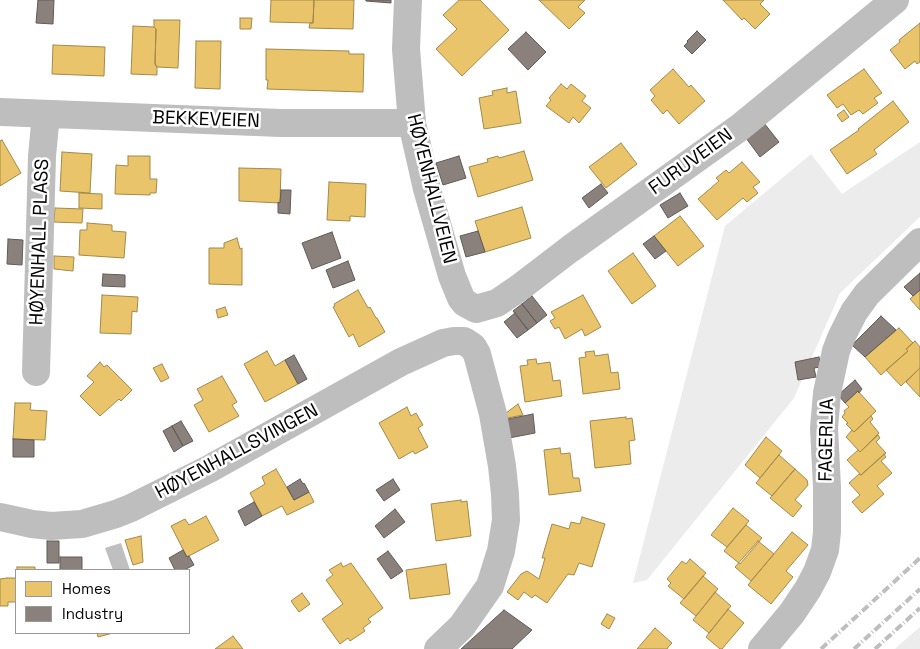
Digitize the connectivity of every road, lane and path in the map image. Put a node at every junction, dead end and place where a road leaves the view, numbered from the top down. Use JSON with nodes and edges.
{"nodes":[{"id":1,"x":408,"y":0,"type":"edge"},
{"id":2,"x":895,"y":0,"type":"edge"},
{"id":3,"x":0,"y":112,"type":"edge"},
{"id":4,"x":46,"y":114,"type":"junction"},
{"id":5,"x":412,"y":123,"type":"junction"},
{"id":6,"x":920,"y":242,"type":"edge"},
{"id":7,"x":476,"y":309,"type":"joint"},
{"id":8,"x":36,"y":372,"type":"dead end"},
{"id":9,"x":0,"y":517,"type":"edge"},
{"id":10,"x":438,"y":649,"type":"edge"},
{"id":11,"x":762,"y":649,"type":"edge"}],
"edges":[{"from":1,"to":5,"type":"street","name":"HØYENHALLVEIEN"},
{"from":2,"to":7,"type":"street","name":"FURUVEIEN"},
{"from":3,"to":4,"type":"street","name":"BEKKEVEIEN"},
{"from":4,"to":5,"type":"street","name":"BEKKEVEIEN"},
{"from":4,"to":8,"type":"street","name":"HØYENHALL PLASS"},
{"from":5,"to":7,"type":"street","name":"HØYENHALLVEIEN"},
{"from":6,"to":11,"type":"street","name":"FAGERLIA"},
{"from":9,"to":10,"type":"street","name":"HØYENHALLSVINGEN"}]}
